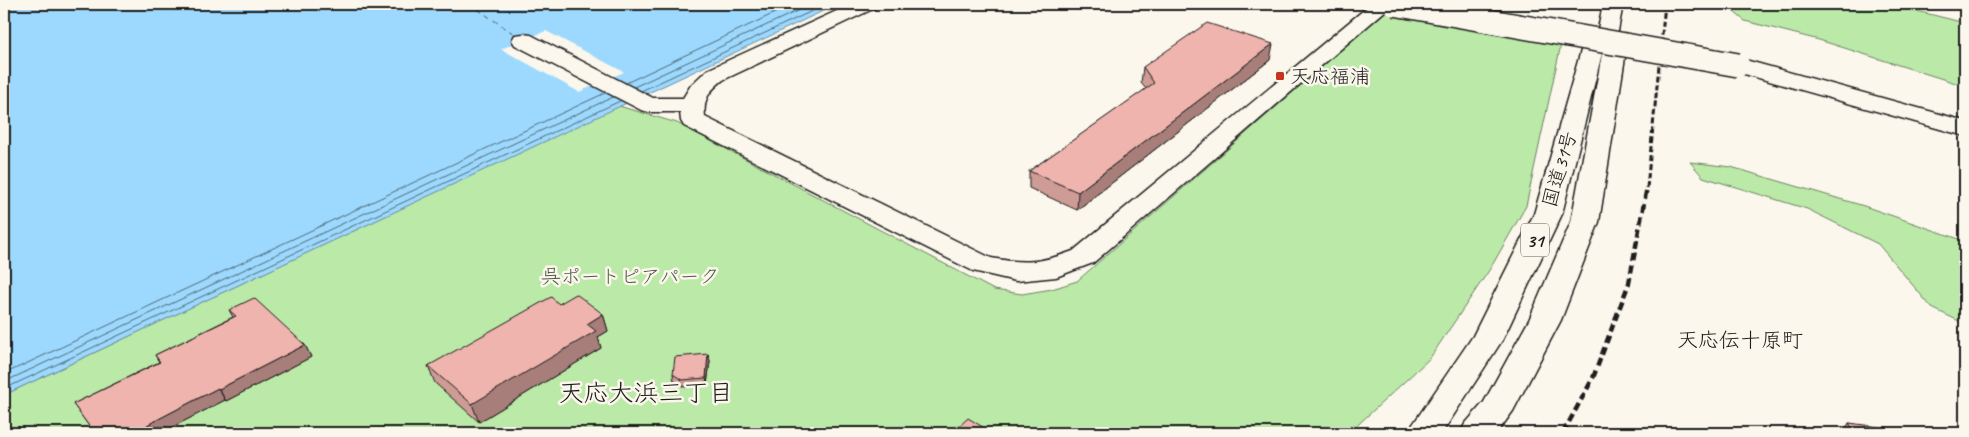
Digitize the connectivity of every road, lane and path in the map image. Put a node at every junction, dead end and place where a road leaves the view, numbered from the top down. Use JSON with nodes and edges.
{"nodes":[{"id":1,"x":868,"y":4,"type":"edge"},
{"id":2,"x":1383,"y":4,"type":"edge"},
{"id":3,"x":1394,"y":4,"type":"edge"},
{"id":4,"x":1457,"y":4,"type":"edge"},
{"id":5,"x":1614,"y":4,"type":"edge"},
{"id":6,"x":1608,"y":31,"type":"junction"},
{"id":7,"x":523,"y":40,"type":"dead end"},
{"id":8,"x":691,"y":105,"type":"junction"},
{"id":9,"x":1965,"y":129,"type":"edge"},
{"id":10,"x":1424,"y":433,"type":"edge"},
{"id":11,"x":1477,"y":433,"type":"edge"}],
"edges":[{"from":1,"to":8,"type":"main road"},
{"from":2,"to":8,"type":"main road"},
{"from":3,"to":9,"type":"main road","bridge":true},
{"from":4,"to":6,"type":"main road"},
{"from":5,"to":6,"type":"main road","name":"国道31号","number":"31"},
{"from":6,"to":10,"type":"main road","name":"国道31号","number":"31"},
{"from":6,"to":11,"type":"main road","name":"国道31号","number":"31"},
{"from":7,"to":8,"type":"main road"}]}
